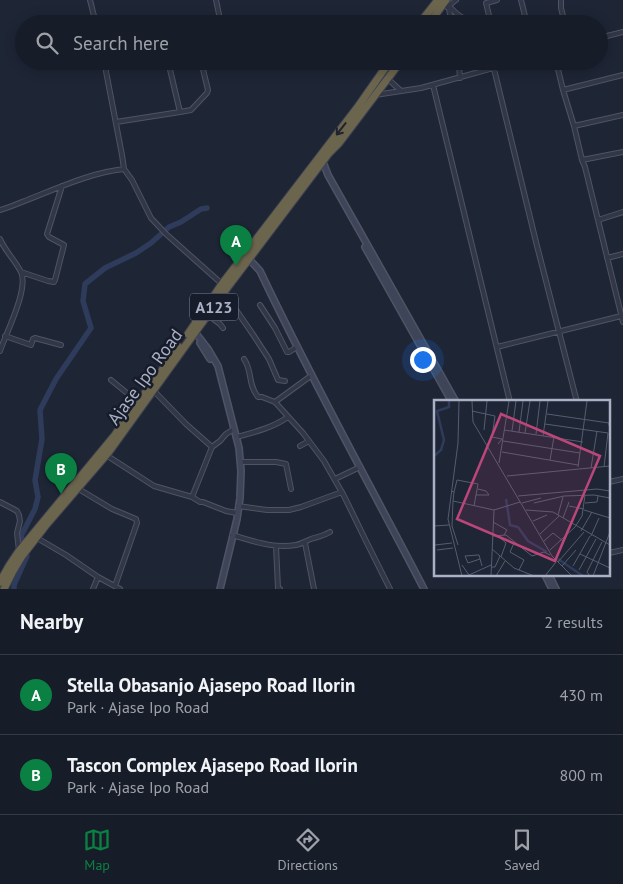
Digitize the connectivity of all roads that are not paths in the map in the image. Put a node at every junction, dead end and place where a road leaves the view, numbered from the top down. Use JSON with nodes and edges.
{"nodes":[{"id":1,"x":90,"y":0,"type":"edge"},
{"id":2,"x":216,"y":0,"type":"edge"},
{"id":3,"x":456,"y":0,"type":"edge"},
{"id":4,"x":497,"y":0,"type":"edge"},
{"id":5,"x":521,"y":0,"type":"edge"},
{"id":6,"x":561,"y":0,"type":"edge"},
{"id":7,"x":445,"y":3,"type":"edge"},
{"id":8,"x":94,"y":15,"type":"edge"},
{"id":9,"x":219,"y":15,"type":"edge"},
{"id":10,"x":430,"y":15,"type":"edge"},
{"id":11,"x":435,"y":15,"type":"edge"},
{"id":12,"x":451,"y":15,"type":"edge"},
{"id":13,"x":458,"y":15,"type":"edge"},
{"id":14,"x":489,"y":15,"type":"edge"},
{"id":15,"x":525,"y":15,"type":"edge"},
{"id":16,"x":563,"y":15,"type":"edge"},
{"id":17,"x":623,"y":32,"type":"edge"},
{"id":18,"x":608,"y":36,"type":"edge"},
{"id":19,"x":106,"y":70,"type":"edge"},
{"id":20,"x":170,"y":70,"type":"edge"},
{"id":21,"x":203,"y":70,"type":"edge"},
{"id":22,"x":384,"y":70,"type":"edge"},
{"id":23,"x":394,"y":70,"type":"edge"},
{"id":24,"x":459,"y":70,"type":"edge"},
{"id":25,"x":487,"y":70,"type":"edge"},
{"id":26,"x":495,"y":70,"type":"edge"},
{"id":27,"x":558,"y":70,"type":"edge"},
{"id":28,"x":623,"y":75,"type":"edge"},
{"id":29,"x":388,"y":78,"type":"junction"},
{"id":30,"x":460,"y":78,"type":"junction"},
{"id":31,"x":433,"y":85,"type":"junction"},
{"id":32,"x":563,"y":90,"type":"junction"},
{"id":33,"x":401,"y":91,"type":"junction"},
{"id":34,"x":375,"y":95,"type":"junction"},
{"id":35,"x":180,"y":112,"type":"junction"},
{"id":36,"x":623,"y":114,"type":"edge"},
{"id":37,"x":116,"y":122,"type":"junction"},
{"id":38,"x":574,"y":126,"type":"junction"},
{"id":39,"x":623,"y":152,"type":"edge"},
{"id":40,"x":582,"y":160,"type":"junction"},
{"id":41,"x":322,"y":162,"type":"junction"},
{"id":42,"x":124,"y":169,"type":"junction"},
{"id":43,"x":317,"y":169,"type":"junction"},
{"id":44,"x":62,"y":186,"type":"junction"},
{"id":45,"x":0,"y":210,"type":"edge"},
{"id":46,"x":623,"y":212,"type":"edge"},
{"id":47,"x":598,"y":220,"type":"junction"},
{"id":48,"x":0,"y":239,"type":"edge"},
{"id":49,"x":2,"y":245,"type":"junction"},
{"id":50,"x":0,"y":252,"type":"edge"},
{"id":51,"x":623,"y":254,"type":"edge"},
{"id":52,"x":249,"y":258,"type":"junction"},
{"id":53,"x":607,"y":258,"type":"junction"},
{"id":54,"x":21,"y":272,"type":"junction"},
{"id":55,"x":224,"y":286,"type":"junction"},
{"id":56,"x":221,"y":296,"type":"junction"},
{"id":57,"x":260,"y":304,"type":"dead end"},
{"id":58,"x":208,"y":315,"type":"junction"},
{"id":59,"x":622,"y":316,"type":"junction"},
{"id":60,"x":623,"y":322,"type":"edge"},
{"id":61,"x":222,"y":328,"type":"dead end"},
{"id":62,"x":559,"y":331,"type":"junction"},
{"id":63,"x":193,"y":332,"type":"junction"},
{"id":64,"x":3,"y":339,"type":"edge"},
{"id":65,"x":61,"y":345,"type":"dead end"},
{"id":66,"x":297,"y":347,"type":"junction"},
{"id":67,"x":497,"y":347,"type":"junction"},
{"id":68,"x":0,"y":351,"type":"edge"},
{"id":69,"x":244,"y":359,"type":"dead end"},
{"id":70,"x":312,"y":375,"type":"junction"},
{"id":71,"x":111,"y":380,"type":"dead end"},
{"id":72,"x":285,"y":381,"type":"dead end"},
{"id":73,"x":153,"y":390,"type":"junction"},
{"id":74,"x":451,"y":400,"type":"edge"},
{"id":75,"x":455,"y":400,"type":"edge"},
{"id":76,"x":510,"y":400,"type":"edge"},
{"id":77,"x":576,"y":400,"type":"edge"},
{"id":78,"x":275,"y":402,"type":"junction"},
{"id":79,"x":138,"y":403,"type":"junction"},
{"id":80,"x":288,"y":417,"type":"junction"},
{"id":81,"x":234,"y":429,"type":"junction"},
{"id":82,"x":237,"y":437,"type":"junction"},
{"id":83,"x":309,"y":441,"type":"junction"},
{"id":84,"x":300,"y":446,"type":"dead end"},
{"id":85,"x":212,"y":447,"type":"junction"},
{"id":86,"x":106,"y":455,"type":"junction"},
{"id":87,"x":240,"y":462,"type":"junction"},
{"id":88,"x":360,"y":467,"type":"junction"},
{"id":89,"x":86,"y":475,"type":"junction"},
{"id":90,"x":335,"y":479,"type":"junction"},
{"id":91,"x":623,"y":479,"type":"edge"},
{"id":92,"x":610,"y":482,"type":"edge"},
{"id":93,"x":77,"y":488,"type":"junction"},
{"id":94,"x":291,"y":489,"type":"dead end"},
{"id":95,"x":342,"y":492,"type":"junction"},
{"id":96,"x":192,"y":497,"type":"junction"},
{"id":97,"x":0,"y":502,"type":"edge"},
{"id":98,"x":238,"y":506,"type":"junction"},
{"id":99,"x":237,"y":513,"type":"junction"},
{"id":100,"x":330,"y":532,"type":"dead end"},
{"id":101,"x":232,"y":535,"type":"junction"},
{"id":102,"x":37,"y":538,"type":"junction"},
{"id":103,"x":305,"y":543,"type":"junction"},
{"id":104,"x":276,"y":546,"type":"junction"},
{"id":105,"x":623,"y":550,"type":"edge"},
{"id":106,"x":23,"y":552,"type":"junction"},
{"id":107,"x":610,"y":553,"type":"edge"},
{"id":108,"x":546,"y":576,"type":"edge"},
{"id":109,"x":550,"y":576,"type":"edge"},
{"id":110,"x":98,"y":577,"type":"junction"},
{"id":111,"x":0,"y":582,"type":"edge"},
{"id":112,"x":115,"y":586,"type":"junction"},
{"id":113,"x":4,"y":589,"type":"edge"},
{"id":114,"x":93,"y":589,"type":"edge"},
{"id":115,"x":120,"y":589,"type":"edge"},
{"id":116,"x":220,"y":589,"type":"edge"},
{"id":117,"x":280,"y":589,"type":"edge"},
{"id":118,"x":314,"y":589,"type":"edge"},
{"id":119,"x":390,"y":589,"type":"edge"},
{"id":120,"x":424,"y":589,"type":"edge"},
{"id":121,"x":552,"y":589,"type":"edge"},
{"id":122,"x":556,"y":589,"type":"edge"}],
"edges":[{"from":1,"to":8,"type":"street"},
{"from":2,"to":9,"type":"street"},
{"from":3,"to":7,"type":"street"},
{"from":4,"to":14,"type":"street"},
{"from":5,"to":15,"type":"street"},
{"from":6,"to":16,"type":"street"},
{"from":7,"to":10,"type":"highway"},
{"from":7,"to":11,"type":"highway"},
{"from":7,"to":12,"type":"street"},
{"from":7,"to":13,"type":"street"},
{"from":17,"to":18,"type":"street"},
{"from":19,"to":37,"type":"street"},
{"from":20,"to":35,"type":"street"},
{"from":21,"to":35,"type":"street"},
{"from":22,"to":55,"type":"highway","name":"Ajase Ipo Road","number":"A123","one_way":true},
{"from":23,"to":29,"type":"highway","name":"Ajase Ipo Road","number":"A123"},
{"from":24,"to":30,"type":"street"},
{"from":25,"to":30,"type":"street"},
{"from":26,"to":62,"type":"street"},
{"from":27,"to":32,"type":"street"},
{"from":28,"to":32,"type":"street"},
{"from":29,"to":33,"type":"street"},
{"from":29,"to":34,"type":"highway","name":"Ajase Ipo Road","number":"A123"},
{"from":30,"to":31,"type":"street"},
{"from":31,"to":33,"type":"street"},
{"from":31,"to":67,"type":"street"},
{"from":32,"to":38,"type":"street"},
{"from":33,"to":34,"type":"street"},
{"from":34,"to":41,"type":"highway","name":"Ajase Ipo Road","number":"A123"},
{"from":35,"to":37,"type":"street"},
{"from":36,"to":38,"type":"street"},
{"from":37,"to":42,"type":"street"},
{"from":38,"to":40,"type":"street"},
{"from":39,"to":40,"type":"street"},
{"from":40,"to":47,"type":"street"},
{"from":41,"to":43,"type":"highway","name":"Ajase Ipo Road","number":"A123"},
{"from":41,"to":75,"type":"street"},
{"from":42,"to":44,"type":"street"},
{"from":42,"to":55,"type":"street"},
{"from":43,"to":52,"type":"highway","name":"Ajase Ipo Road","number":"A123"},
{"from":43,"to":74,"type":"street"},
{"from":44,"to":45,"type":"street"},
{"from":44,"to":54,"type":"street"},
{"from":46,"to":47,"type":"street"},
{"from":47,"to":53,"type":"street"},
{"from":48,"to":49,"type":"street"},
{"from":49,"to":50,"type":"street"},
{"from":49,"to":54,"type":"street"},
{"from":51,"to":53,"type":"street"},
{"from":52,"to":55,"type":"highway","name":"Ajase Ipo Road","number":"A123"},
{"from":52,"to":66,"type":"street"},
{"from":53,"to":59,"type":"street"},
{"from":54,"to":64,"type":"street"},
{"from":55,"to":56,"type":"highway","name":"Ajase Ipo Road","number":"A123"},
{"from":55,"to":63,"type":"highway","name":"Ajase Ipo Road","number":"A123"},
{"from":56,"to":58,"type":"highway","name":"Ajase Ipo Road","number":"A123"},
{"from":56,"to":72,"type":"street"},
{"from":57,"to":66,"type":"street"},
{"from":58,"to":61,"type":"street"},
{"from":58,"to":63,"type":"highway","name":"Ajase Ipo Road","number":"A123"},
{"from":59,"to":60,"type":"street"},
{"from":59,"to":62,"type":"street"},
{"from":62,"to":67,"type":"street"},
{"from":62,"to":77,"type":"street"},
{"from":63,"to":73,"type":"highway","name":"Ajase Ipo Road","number":"A123"},
{"from":63,"to":79,"type":"highway","name":"Ajase Ipo Road","number":"A123"},
{"from":63,"to":81,"type":"street"},
{"from":64,"to":65,"type":"street"},
{"from":64,"to":68,"type":"street"},
{"from":66,"to":70,"type":"street"},
{"from":67,"to":76,"type":"street"},
{"from":69,"to":78,"type":"street"},
{"from":70,"to":78,"type":"street"},
{"from":70,"to":88,"type":"street"},
{"from":71,"to":79,"type":"street"},
{"from":73,"to":85,"type":"street"},
{"from":73,"to":86,"type":"highway","name":"Ajase Ipo Road","number":"A123"},
{"from":78,"to":80,"type":"street"},
{"from":79,"to":89,"type":"highway","name":"Ajase Ipo Road","number":"A123"},
{"from":80,"to":82,"type":"street"},
{"from":80,"to":83,"type":"street"},
{"from":81,"to":82,"type":"street"},
{"from":81,"to":85,"type":"street"},
{"from":82,"to":87,"type":"street"},
{"from":83,"to":84,"type":"street"},
{"from":83,"to":90,"type":"street"},
{"from":85,"to":96,"type":"street"},
{"from":86,"to":89,"type":"highway","name":"Ajase Ipo Road","number":"A123"},
{"from":86,"to":96,"type":"street"},
{"from":87,"to":94,"type":"street"},
{"from":87,"to":98,"type":"street"},
{"from":88,"to":90,"type":"street"},
{"from":88,"to":120,"type":"street"},
{"from":89,"to":93,"type":"highway","name":"Ajase Ipo Road","number":"A123"},
{"from":89,"to":106,"type":"highway","name":"Ajase Ipo Road","number":"A123"},
{"from":90,"to":95,"type":"street"},
{"from":91,"to":92,"type":"street"},
{"from":93,"to":102,"type":"highway","name":"Ajase Ipo Road","number":"A123"},
{"from":93,"to":112,"type":"street"},
{"from":95,"to":98,"type":"street"},
{"from":95,"to":119,"type":"street"},
{"from":96,"to":99,"type":"street"},
{"from":97,"to":106,"type":"street"},
{"from":98,"to":99,"type":"street"},
{"from":99,"to":101,"type":"street"},
{"from":100,"to":103,"type":"street"},
{"from":101,"to":104,"type":"street"},
{"from":101,"to":116,"type":"street"},
{"from":102,"to":106,"type":"highway","name":"Ajase Ipo Road","number":"A123"},
{"from":102,"to":110,"type":"street"},
{"from":103,"to":104,"type":"street"},
{"from":103,"to":118,"type":"street"},
{"from":104,"to":117,"type":"street"},
{"from":105,"to":107,"type":"street"},
{"from":106,"to":111,"type":"highway","name":"Ajase Ipo Road","number":"A123"},
{"from":106,"to":113,"type":"highway","name":"Ajase Ipo Road","number":"A123"},
{"from":108,"to":121,"type":"street"},
{"from":109,"to":122,"type":"street"},
{"from":110,"to":112,"type":"street"},
{"from":110,"to":114,"type":"street"},
{"from":112,"to":115,"type":"street"}]}
